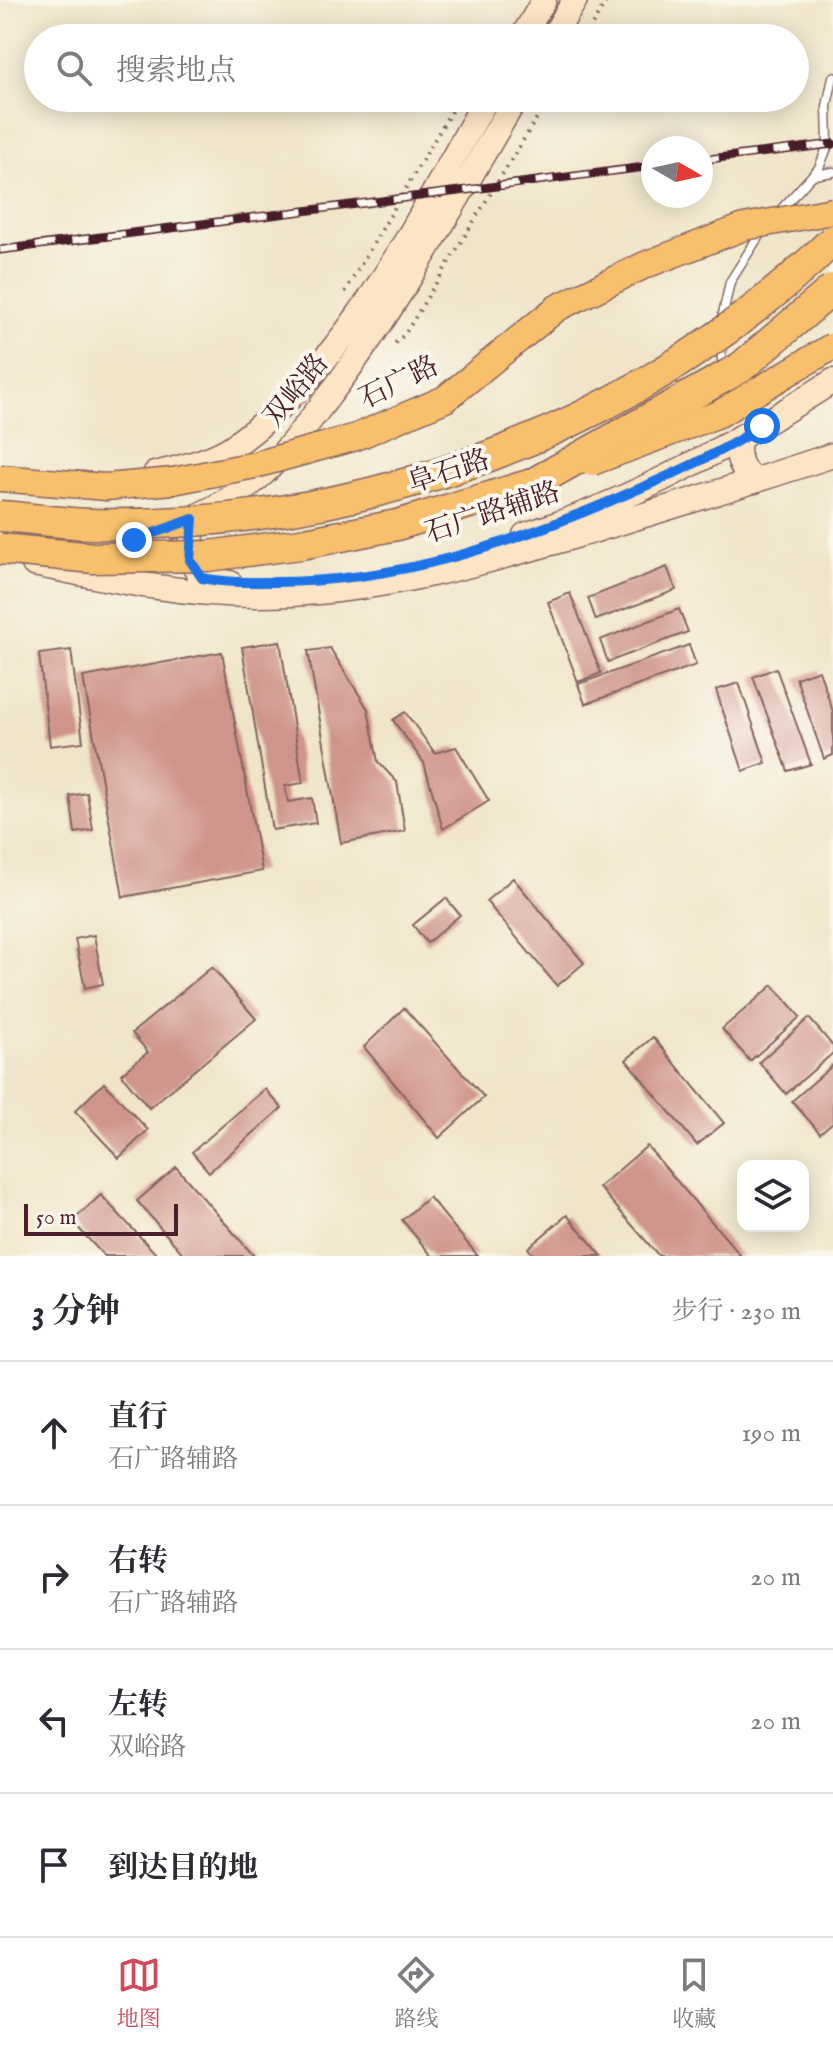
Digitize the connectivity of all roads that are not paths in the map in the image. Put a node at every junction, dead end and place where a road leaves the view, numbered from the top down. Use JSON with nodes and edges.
{"nodes":[{"id":1,"x":544,"y":0,"type":"edge"},
{"id":2,"x":575,"y":0,"type":"edge"},
{"id":3,"x":530,"y":24,"type":"edge"},
{"id":4,"x":560,"y":24,"type":"edge"},
{"id":5,"x":833,"y":77,"type":"edge"},
{"id":6,"x":479,"y":112,"type":"edge"},
{"id":7,"x":508,"y":112,"type":"edge"},
{"id":8,"x":833,"y":172,"type":"edge"},
{"id":9,"x":814,"y":175,"type":"junction"},
{"id":10,"x":833,"y":211,"type":"edge"},
{"id":11,"x":833,"y":240,"type":"edge"},
{"id":12,"x":833,"y":289,"type":"edge"},
{"id":13,"x":833,"y":346,"type":"edge"},
{"id":14,"x":833,"y":381,"type":"edge"},
{"id":15,"x":729,"y":386,"type":"dead end"},
{"id":16,"x":737,"y":396,"type":"dead end"},
{"id":17,"x":745,"y":406,"type":"dead end"},
{"id":18,"x":739,"y":440,"type":"junction"},
{"id":19,"x":833,"y":455,"type":"edge"},
{"id":20,"x":0,"y":478,"type":"edge"},
{"id":21,"x":754,"y":481,"type":"junction"},
{"id":22,"x":532,"y":484,"type":"junction"},
{"id":23,"x":0,"y":485,"type":"edge"},
{"id":24,"x":0,"y":516,"type":"edge"},
{"id":25,"x":193,"y":519,"type":"junction"},
{"id":26,"x":0,"y":553,"type":"edge"}],
"edges":[{"from":1,"to":3,"type":"street"},
{"from":2,"to":4,"type":"street"},
{"from":5,"to":9,"type":"lane"},
{"from":6,"to":23,"type":"street","name":"双峪路"},
{"from":7,"to":25,"type":"street","name":"双峪路"},
{"from":8,"to":9,"type":"lane"},
{"from":9,"to":15,"type":"lane"},
{"from":10,"to":20,"type":"main road","name":"石广路","bridge":true},
{"from":11,"to":24,"type":"highway","name":"阜石路","bridge":true},
{"from":12,"to":22,"type":"highway","name":"阜石路","bridge":true},
{"from":13,"to":22,"type":"main road","bridge":true},
{"from":14,"to":18,"type":"street","name":"石广路辅路"},
{"from":16,"to":17,"type":"lane"},
{"from":18,"to":21,"type":"street"},
{"from":18,"to":25,"type":"street","name":"石广路辅路"},
{"from":19,"to":21,"type":"street","name":"石广路辅路"},
{"from":21,"to":26,"type":"street","name":"石广路辅路"},
{"from":22,"to":26,"type":"highway","name":"阜石路","bridge":true},
{"from":25,"to":26,"type":"street","name":"双峪路"}]}
